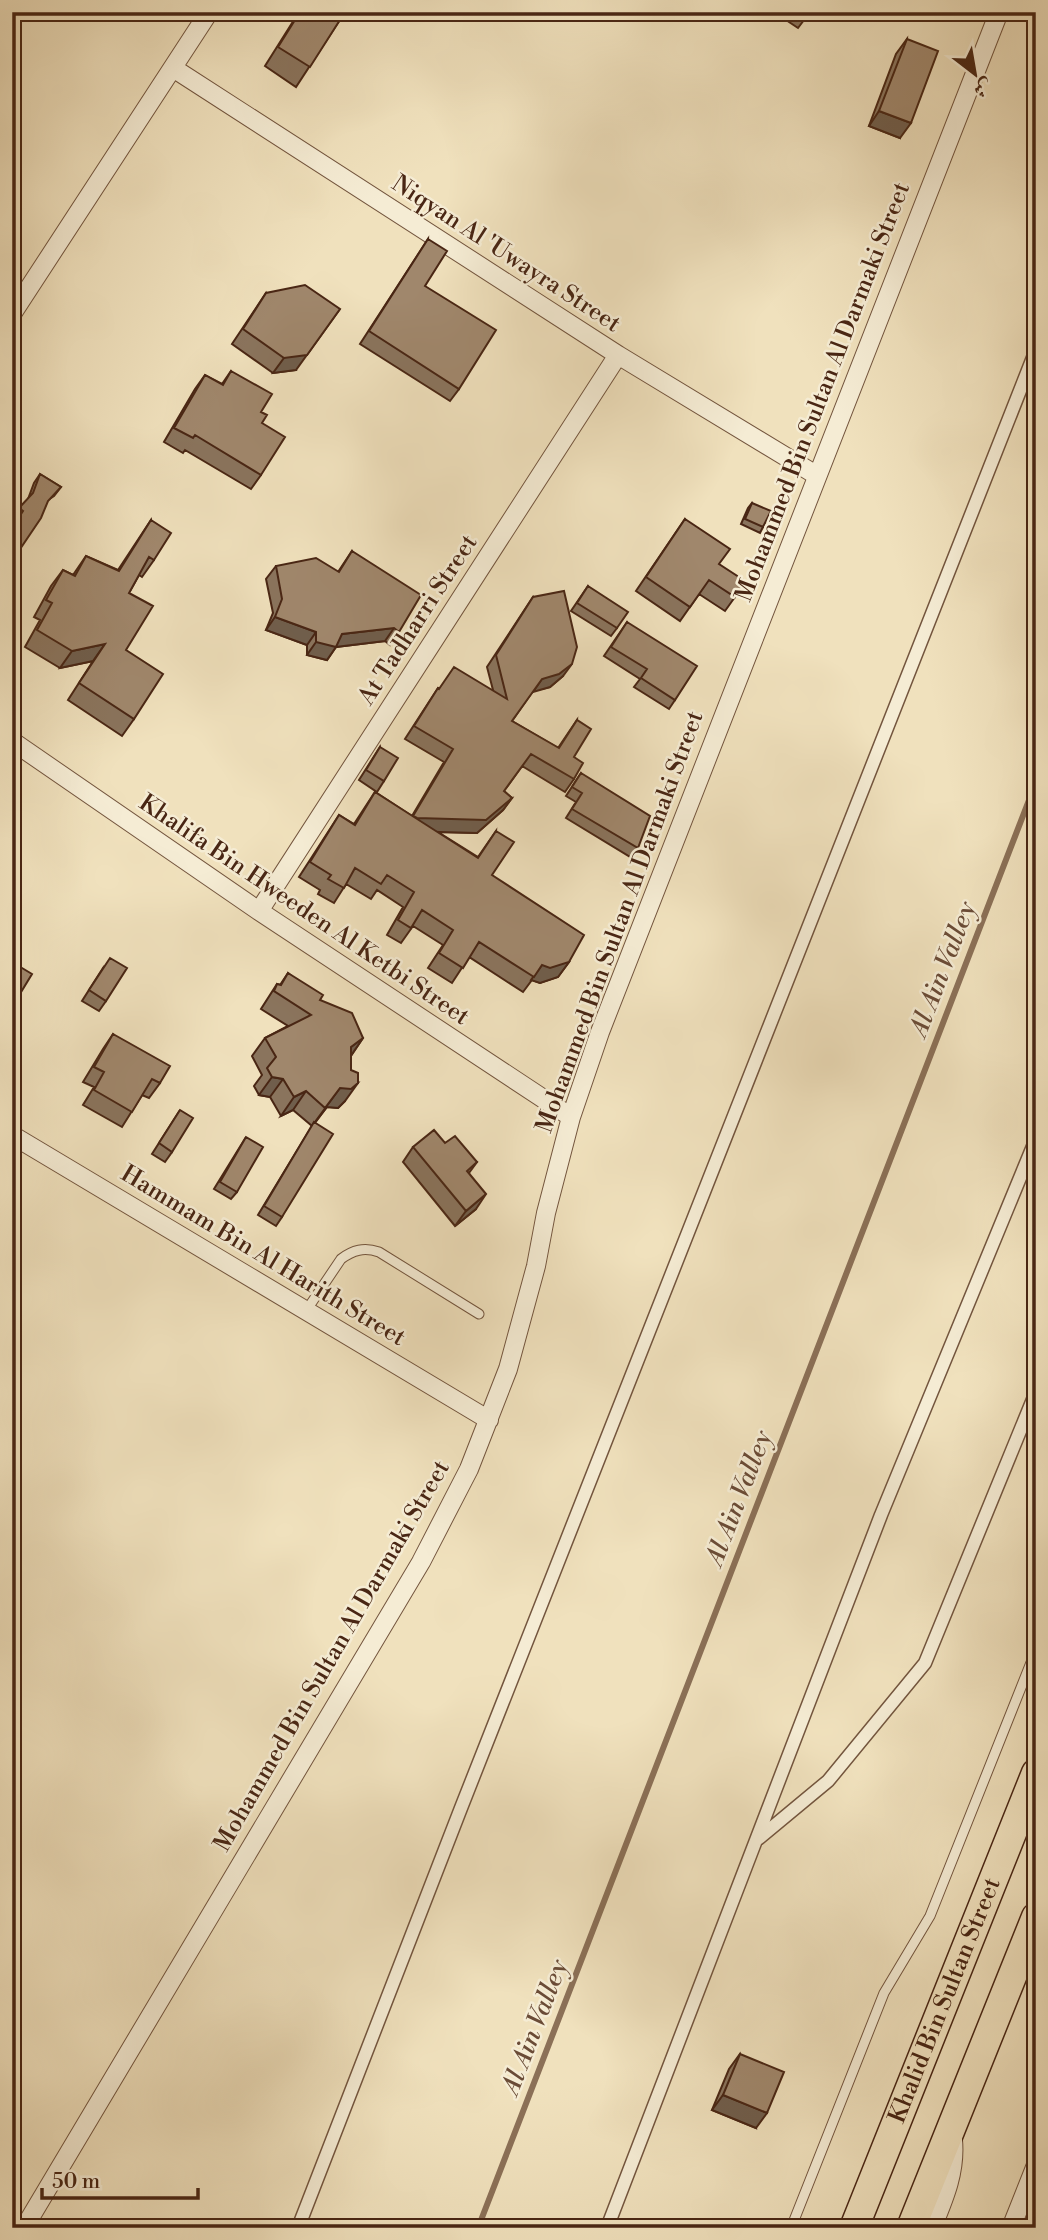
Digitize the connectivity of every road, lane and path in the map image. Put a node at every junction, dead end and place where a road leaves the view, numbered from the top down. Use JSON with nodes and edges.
{"nodes":[{"id":1,"x":209,"y":12,"type":"edge"},
{"id":2,"x":999,"y":12,"type":"edge"},
{"id":3,"x":173,"y":68,"type":"junction"},
{"id":4,"x":12,"y":314,"type":"edge"},
{"id":5,"x":1036,"y":350,"type":"edge"},
{"id":6,"x":618,"y":355,"type":"junction"},
{"id":7,"x":816,"y":475,"type":"junction"},
{"id":8,"x":12,"y":741,"type":"edge"},
{"id":9,"x":259,"y":911,"type":"junction"},
{"id":10,"x":571,"y":1117,"type":"junction"},
{"id":11,"x":12,"y":1135,"type":"edge"},
{"id":12,"x":1036,"y":1139,"type":"edge"},
{"id":13,"x":306,"y":1311,"type":"junction"},
{"id":14,"x":480,"y":1314,"type":"dead end"},
{"id":15,"x":1036,"y":1392,"type":"edge"},
{"id":16,"x":489,"y":1420,"type":"junction"},
{"id":17,"x":1036,"y":1650,"type":"edge"},
{"id":18,"x":1036,"y":1773,"type":"edge"},
{"id":19,"x":755,"y":1842,"type":"junction"},
{"id":20,"x":1036,"y":1917,"type":"edge"},
{"id":21,"x":951,"y":2127,"type":"junction"},
{"id":22,"x":1036,"y":2165,"type":"edge"},
{"id":23,"x":24,"y":2228,"type":"edge"},
{"id":24,"x":298,"y":2228,"type":"edge"},
{"id":25,"x":607,"y":2228,"type":"edge"},
{"id":26,"x":792,"y":2228,"type":"edge"},
{"id":27,"x":854,"y":2228,"type":"edge"},
{"id":28,"x":911,"y":2228,"type":"edge"},
{"id":29,"x":932,"y":2228,"type":"edge"},
{"id":30,"x":1011,"y":2228,"type":"edge"}],
"edges":[{"from":1,"to":3,"type":"street"},
{"from":2,"to":7,"type":"street","name":"Mohammed Bin Sultan Al Darmaki Street"},
{"from":3,"to":4,"type":"street"},
{"from":3,"to":6,"type":"street","name":"Niqyan Al 'Uwayra Street"},
{"from":5,"to":24,"type":"street"},
{"from":6,"to":7,"type":"street","name":"Niqyan Al 'Uwayra Street"},
{"from":6,"to":9,"type":"street","name":"At Tadharri Street"},
{"from":7,"to":10,"type":"street","name":"Mohammed Bin Sultan Al Darmaki Street"},
{"from":8,"to":9,"type":"street","name":"Khalifa Bin Hweeden Al Ketbi Street"},
{"from":9,"to":10,"type":"street","name":"Khalifa Bin Hweeden Al Ketbi Street"},
{"from":10,"to":16,"type":"street","name":"Mohammed Bin Sultan Al Darmaki Street"},
{"from":11,"to":13,"type":"street","name":"Hammam Bin Al Harith Street"},
{"from":12,"to":19,"type":"street"},
{"from":13,"to":14,"type":"lane"},
{"from":13,"to":16,"type":"street","name":"Hammam Bin Al Harith Street"},
{"from":15,"to":19,"type":"street"},
{"from":16,"to":23,"type":"street","name":"Mohammed Bin Sultan Al Darmaki Street"},
{"from":17,"to":26,"type":"lane"},
{"from":18,"to":27,"type":"main road","name":"Khalid Bin Sultan Street"},
{"from":19,"to":25,"type":"street"},
{"from":20,"to":21,"type":"main road"},
{"from":21,"to":28,"type":"main road"},
{"from":21,"to":29,"type":"street"},
{"from":22,"to":30,"type":"street"}]}
